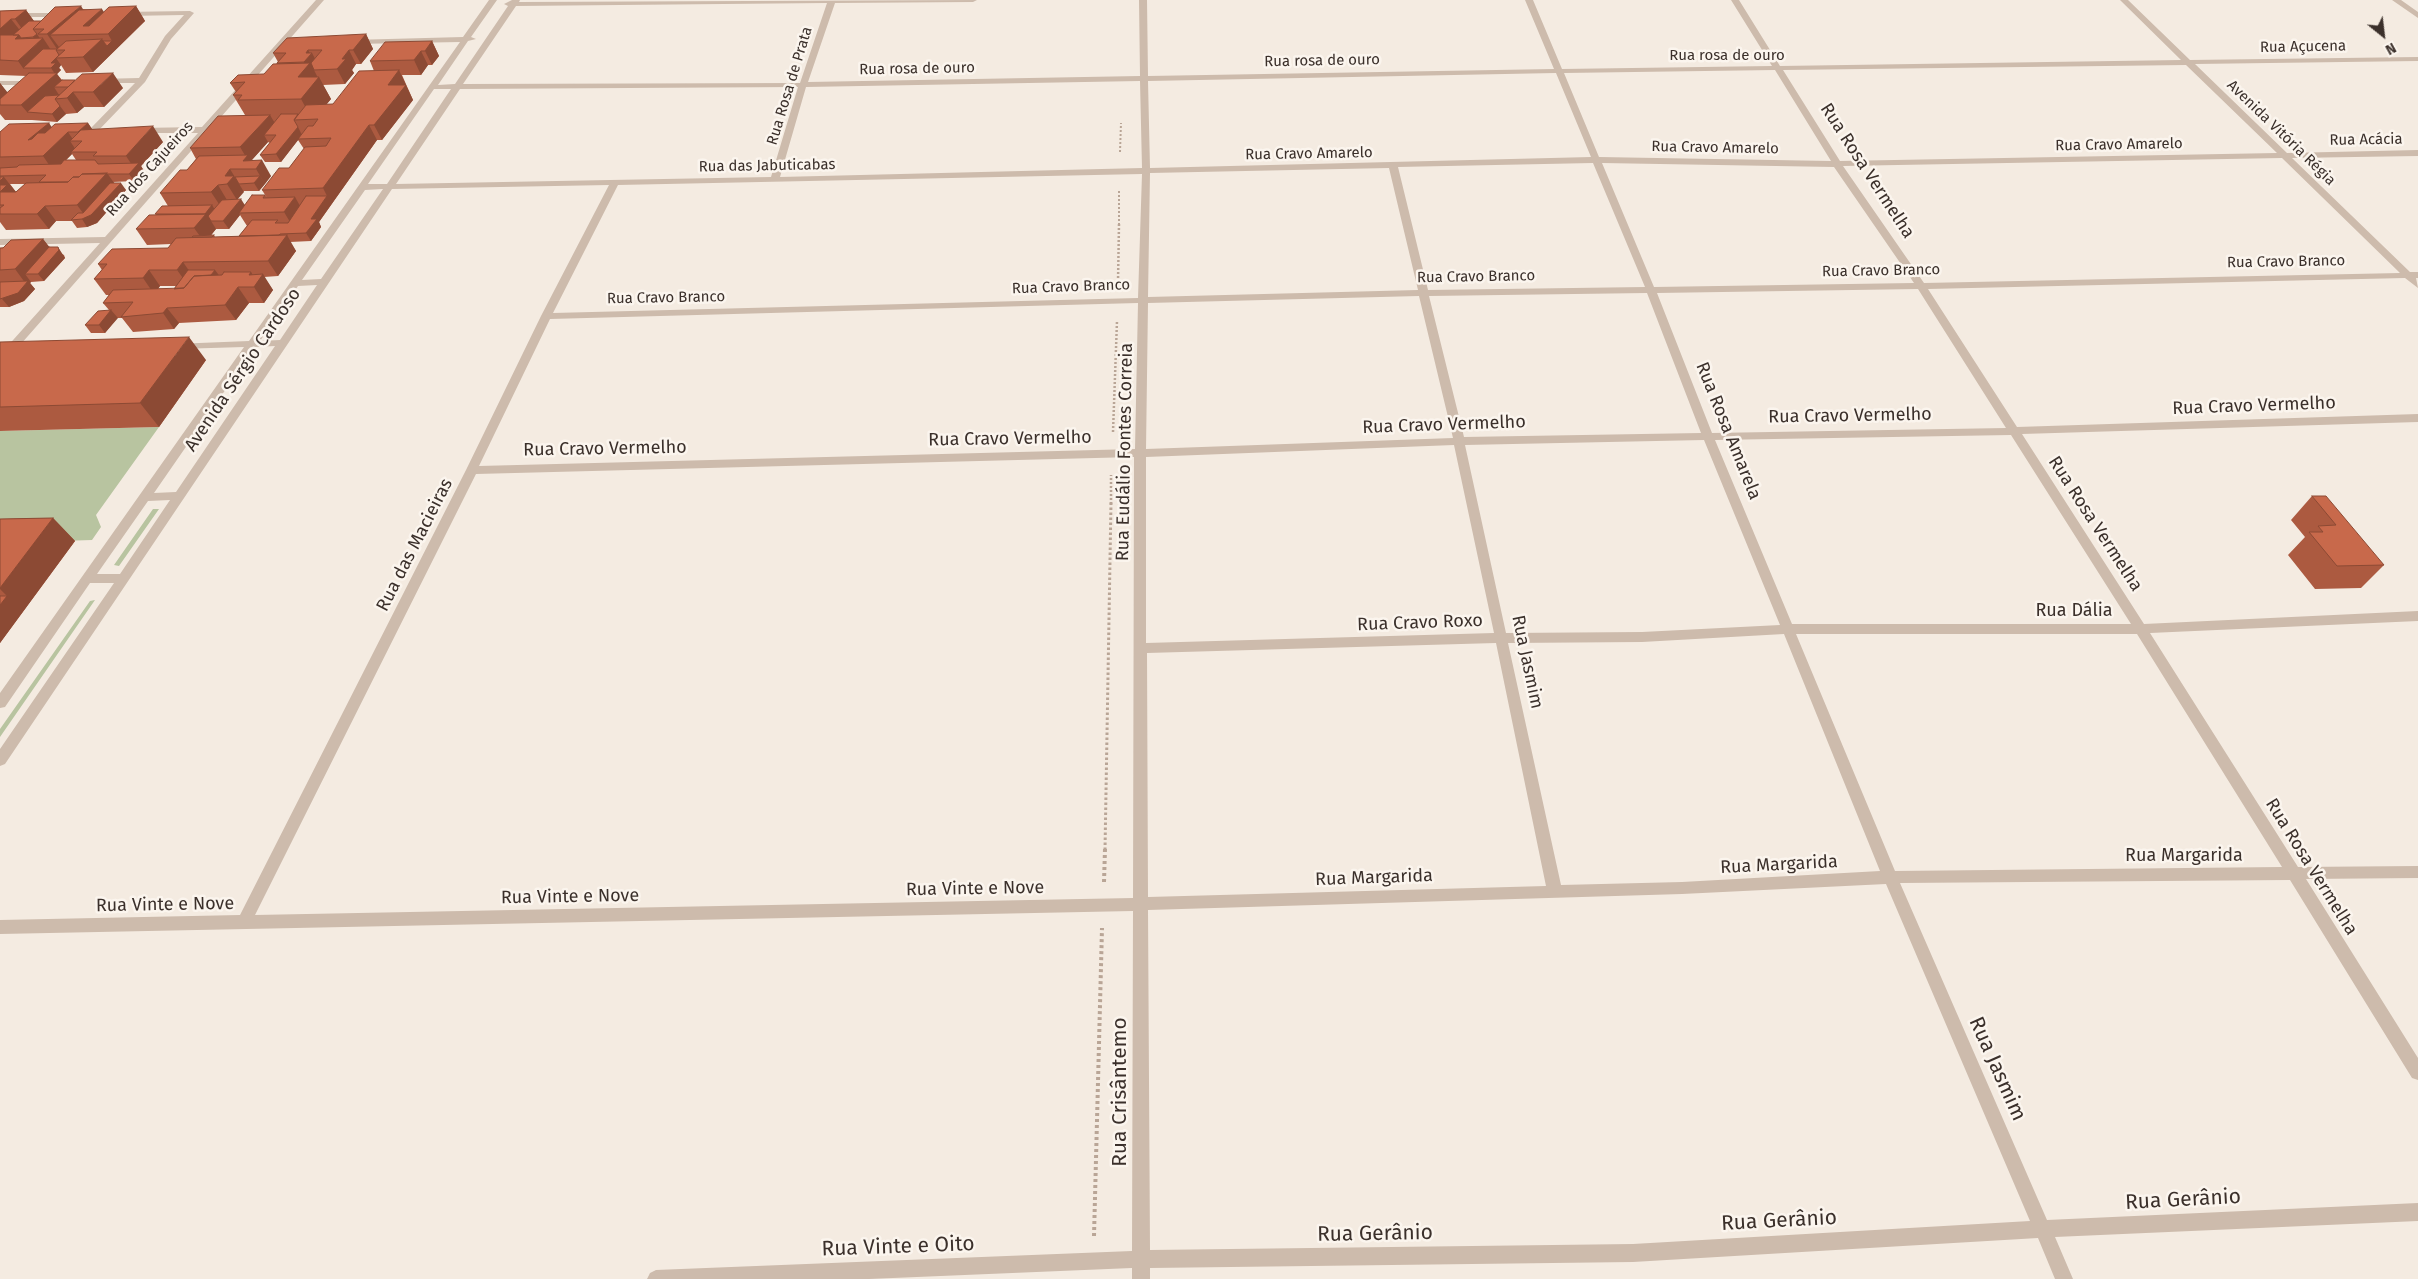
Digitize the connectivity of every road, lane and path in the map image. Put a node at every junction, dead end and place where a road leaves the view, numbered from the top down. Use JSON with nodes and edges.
{"nodes":[{"id":1,"x":320,"y":0,"type":"edge"},
{"id":2,"x":973,"y":0,"type":"edge"},
{"id":3,"x":1143,"y":0,"type":"edge"},
{"id":4,"x":1529,"y":0,"type":"edge"},
{"id":5,"x":1735,"y":0,"type":"edge"},
{"id":6,"x":2124,"y":0,"type":"edge"},
{"id":7,"x":2396,"y":0,"type":"edge"},
{"id":8,"x":831,"y":1,"type":"edge"},
{"id":9,"x":492,"y":2,"type":"edge"},
{"id":10,"x":514,"y":2,"type":"edge"},
{"id":11,"x":76,"y":14,"type":"edge"},
{"id":12,"x":114,"y":14,"type":"edge"},
{"id":13,"x":0,"y":15,"type":"edge"},
{"id":14,"x":2418,"y":16,"type":"edge"},
{"id":15,"x":489,"y":39,"type":"junction"},
{"id":16,"x":466,"y":40,"type":"junction"},
{"id":17,"x":349,"y":42,"type":"edge"},
{"id":18,"x":2418,"y":59,"type":"edge"},
{"id":19,"x":2188,"y":62,"type":"junction"},
{"id":20,"x":1780,"y":70,"type":"junction"},
{"id":21,"x":1558,"y":71,"type":"junction"},
{"id":22,"x":1144,"y":78,"type":"junction"},
{"id":23,"x":1123,"y":79,"type":"junction"},
{"id":24,"x":142,"y":80,"type":"junction"},
{"id":25,"x":95,"y":81,"type":"edge"},
{"id":26,"x":47,"y":82,"type":"edge"},
{"id":27,"x":0,"y":83,"type":"edge"},
{"id":28,"x":803,"y":85,"type":"junction"},
{"id":29,"x":457,"y":86,"type":"junction"},
{"id":30,"x":433,"y":87,"type":"junction"},
{"id":31,"x":130,"y":130,"type":"edge"},
{"id":32,"x":205,"y":130,"type":"junction"},
{"id":33,"x":93,"y":131,"type":"edge"},
{"id":34,"x":412,"y":134,"type":"junction"},
{"id":35,"x":2418,"y":153,"type":"edge"},
{"id":36,"x":2284,"y":155,"type":"junction"},
{"id":37,"x":1595,"y":160,"type":"junction"},
{"id":38,"x":1837,"y":164,"type":"junction"},
{"id":39,"x":1392,"y":166,"type":"junction"},
{"id":40,"x":1146,"y":171,"type":"junction"},
{"id":41,"x":1119,"y":172,"type":"junction"},
{"id":42,"x":775,"y":180,"type":"junction"},
{"id":43,"x":615,"y":183,"type":"junction"},
{"id":44,"x":389,"y":186,"type":"junction"},
{"id":45,"x":362,"y":187,"type":"junction"},
{"id":46,"x":107,"y":240,"type":"junction"},
{"id":47,"x":0,"y":242,"type":"edge"},
{"id":48,"x":2418,"y":274,"type":"edge"},
{"id":49,"x":2407,"y":275,"type":"junction"},
{"id":50,"x":324,"y":282,"type":"junction"},
{"id":51,"x":295,"y":283,"type":"junction"},
{"id":52,"x":2418,"y":285,"type":"edge"},
{"id":53,"x":1921,"y":286,"type":"junction"},
{"id":54,"x":1650,"y":288,"type":"junction"},
{"id":55,"x":1423,"y":293,"type":"junction"},
{"id":56,"x":1145,"y":300,"type":"junction"},
{"id":57,"x":1118,"y":301,"type":"junction"},
{"id":58,"x":546,"y":316,"type":"junction"},
{"id":59,"x":283,"y":343,"type":"junction"},
{"id":60,"x":252,"y":344,"type":"junction"},
{"id":61,"x":164,"y":346,"type":"edge"},
{"id":62,"x":28,"y":350,"type":"edge"},
{"id":63,"x":4,"y":351,"type":"edge"},
{"id":64,"x":2418,"y":418,"type":"edge"},
{"id":65,"x":2013,"y":431,"type":"junction"},
{"id":66,"x":1708,"y":436,"type":"junction"},
{"id":67,"x":1459,"y":441,"type":"junction"},
{"id":68,"x":1140,"y":453,"type":"junction"},
{"id":69,"x":1112,"y":454,"type":"junction"},
{"id":70,"x":472,"y":470,"type":"junction"},
{"id":71,"x":179,"y":496,"type":"junction"},
{"id":72,"x":144,"y":497,"type":"junction"},
{"id":73,"x":124,"y":578,"type":"junction"},
{"id":74,"x":87,"y":579,"type":"junction"},
{"id":75,"x":2418,"y":616,"type":"edge"},
{"id":76,"x":1790,"y":629,"type":"junction"},
{"id":77,"x":2141,"y":629,"type":"junction"},
{"id":78,"x":1501,"y":638,"type":"junction"},
{"id":79,"x":1141,"y":648,"type":"junction"},
{"id":80,"x":0,"y":703,"type":"edge"},
{"id":81,"x":0,"y":760,"type":"edge"},
{"id":82,"x":2418,"y":872,"type":"edge"},
{"id":83,"x":2293,"y":874,"type":"junction"},
{"id":84,"x":1890,"y":877,"type":"junction"},
{"id":85,"x":1555,"y":892,"type":"junction"},
{"id":86,"x":1141,"y":904,"type":"junction"},
{"id":87,"x":1103,"y":905,"type":"junction"},
{"id":88,"x":244,"y":922,"type":"junction"},
{"id":89,"x":0,"y":927,"type":"edge"},
{"id":90,"x":2418,"y":1072,"type":"edge"},
{"id":91,"x":2418,"y":1212,"type":"edge"},
{"id":92,"x":2044,"y":1229,"type":"junction"},
{"id":93,"x":1142,"y":1259,"type":"junction"},
{"id":94,"x":1093,"y":1261,"type":"junction"},
{"id":95,"x":656,"y":1279,"type":"edge"},
{"id":96,"x":1142,"y":1279,"type":"edge"},
{"id":97,"x":2064,"y":1279,"type":"edge"}],
"edges":[{"from":1,"to":32,"type":"street","name":"Rua dos Cajueiros"},
{"from":2,"to":8,"type":"street"},
{"from":3,"to":22,"type":"street","name":"Rua Eudálio Fontes Correia"},
{"from":4,"to":21,"type":"street","name":"Rua Rosa Amarela"},
{"from":5,"to":20,"type":"street","name":"Rua Rosa Vermelha"},
{"from":6,"to":19,"type":"street","name":"Avenida Vitória Régia"},
{"from":7,"to":14,"type":"street"},
{"from":8,"to":10,"type":"street"},
{"from":8,"to":28,"type":"street","name":"Rua Rosa de Prata"},
{"from":9,"to":10,"type":"street"},
{"from":9,"to":16,"type":"street","name":"Avenida Sérgio Cardoso"},
{"from":10,"to":15,"type":"street","name":"Avenida Sérgio Cardoso"},
{"from":11,"to":13,"type":"street"},
{"from":12,"to":24,"type":"street"},
{"from":15,"to":16,"type":"street"},
{"from":15,"to":29,"type":"street","name":"Avenida Sérgio Cardoso"},
{"from":16,"to":17,"type":"street"},
{"from":16,"to":30,"type":"street","name":"Avenida Sérgio Cardoso"},
{"from":18,"to":19,"type":"street","name":"Rua Açucena"},
{"from":19,"to":20,"type":"street","name":"Rua rosa de ouro"},
{"from":19,"to":36,"type":"street","name":"Avenida Vitória Régia"},
{"from":20,"to":21,"type":"street","name":"Rua rosa de ouro"},
{"from":20,"to":38,"type":"street","name":"Rua Rosa Vermelha"},
{"from":21,"to":22,"type":"street","name":"Rua rosa de ouro"},
{"from":21,"to":37,"type":"street","name":"Rua Rosa Amarela"},
{"from":22,"to":23,"type":"street","name":"Rua rosa de ouro"},
{"from":22,"to":40,"type":"street","name":"Rua Eudálio Fontes Correia"},
{"from":23,"to":28,"type":"street","name":"Rua rosa de ouro"},
{"from":23,"to":41,"type":"path"},
{"from":24,"to":25,"type":"street"},
{"from":24,"to":33,"type":"street"},
{"from":26,"to":27,"type":"street"},
{"from":28,"to":29,"type":"street","name":"Rua rosa de ouro"},
{"from":28,"to":42,"type":"street","name":"Rua Rosa de Prata"},
{"from":29,"to":30,"type":"street","name":"Rua rosa de ouro"},
{"from":29,"to":34,"type":"street","name":"Avenida Sérgio Cardoso"},
{"from":30,"to":34,"type":"street","name":"Avenida Sérgio Cardoso"},
{"from":31,"to":32,"type":"street"},
{"from":32,"to":46,"type":"street","name":"Rua dos Cajueiros"},
{"from":34,"to":44,"type":"street","name":"Avenida Sérgio Cardoso"},
{"from":34,"to":45,"type":"street","name":"Avenida Sérgio Cardoso"},
{"from":35,"to":36,"type":"street","name":"Rua Acácia"},
{"from":36,"to":38,"type":"street","name":"Rua Cravo Amarelo"},
{"from":36,"to":49,"type":"street","name":"Avenida Vitória Régia"},
{"from":37,"to":38,"type":"street","name":"Rua Cravo Amarelo"},
{"from":37,"to":39,"type":"street","name":"Rua Cravo Amarelo"},
{"from":37,"to":54,"type":"street","name":"Rua Rosa Amarela"},
{"from":38,"to":53,"type":"street","name":"Rua Rosa Vermelha"},
{"from":39,"to":40,"type":"street","name":"Rua Cravo Amarelo"},
{"from":39,"to":55,"type":"street","name":"Rua Jasmim"},
{"from":40,"to":41,"type":"street","name":"Rua das Jabuticabas"},
{"from":40,"to":56,"type":"street","name":"Rua Eudálio Fontes Correia"},
{"from":41,"to":42,"type":"street","name":"Rua das Jabuticabas"},
{"from":41,"to":57,"type":"path"},
{"from":42,"to":43,"type":"street","name":"Rua das Jabuticabas"},
{"from":43,"to":44,"type":"street","name":"Rua das Jabuticabas"},
{"from":43,"to":58,"type":"street","name":"Rua das Macieiras"},
{"from":44,"to":45,"type":"street","name":"Rua das Jabuticabas"},
{"from":44,"to":50,"type":"street","name":"Avenida Sérgio Cardoso"},
{"from":45,"to":51,"type":"street","name":"Avenida Sérgio Cardoso"},
{"from":46,"to":47,"type":"street"},
{"from":46,"to":63,"type":"street","name":"Rua dos Cajueiros"},
{"from":48,"to":49,"type":"street","name":"Rua Cravo Branco"},
{"from":49,"to":52,"type":"street","name":"Avenida Vitória Régia"},
{"from":49,"to":53,"type":"street","name":"Rua Cravo Branco"},
{"from":50,"to":51,"type":"street"},
{"from":50,"to":59,"type":"street","name":"Avenida Sérgio Cardoso"},
{"from":51,"to":60,"type":"street","name":"Avenida Sérgio Cardoso"},
{"from":53,"to":54,"type":"street","name":"Rua Cravo Branco"},
{"from":53,"to":65,"type":"street","name":"Rua Rosa Vermelha"},
{"from":54,"to":55,"type":"street","name":"Rua Cravo Branco"},
{"from":54,"to":66,"type":"street","name":"Rua Rosa Amarela"},
{"from":55,"to":56,"type":"street","name":"Rua Cravo Branco"},
{"from":55,"to":67,"type":"street","name":"Rua Jasmim"},
{"from":56,"to":57,"type":"street","name":"Rua Cravo Branco"},
{"from":56,"to":68,"type":"street","name":"Rua Eudálio Fontes Correia"},
{"from":57,"to":58,"type":"street","name":"Rua Cravo Branco"},
{"from":57,"to":69,"type":"path"},
{"from":58,"to":70,"type":"street","name":"Rua das Macieiras"},
{"from":59,"to":60,"type":"street"},
{"from":59,"to":71,"type":"street","name":"Avenida Sérgio Cardoso"},
{"from":60,"to":61,"type":"street"},
{"from":60,"to":72,"type":"street","name":"Avenida Sérgio Cardoso"},
{"from":62,"to":63,"type":"street"},
{"from":64,"to":65,"type":"street","name":"Rua Cravo Vermelho"},
{"from":65,"to":66,"type":"street","name":"Rua Cravo Vermelho"},
{"from":65,"to":77,"type":"street","name":"Rua Rosa Vermelha"},
{"from":66,"to":67,"type":"street","name":"Rua Cravo Vermelho"},
{"from":66,"to":76,"type":"street","name":"Rua Rosa Amarela"},
{"from":67,"to":68,"type":"street","name":"Rua Cravo Vermelho"},
{"from":67,"to":78,"type":"street","name":"Rua Jasmim"},
{"from":68,"to":69,"type":"street","name":"Rua Cravo Vermelho"},
{"from":68,"to":79,"type":"street","name":"Rua Eudálio Fontes Correia"},
{"from":69,"to":70,"type":"street","name":"Rua Cravo Vermelho"},
{"from":69,"to":87,"type":"path"},
{"from":70,"to":88,"type":"street","name":"Rua das Macieiras"},
{"from":71,"to":72,"type":"street"},
{"from":71,"to":73,"type":"street","name":"Avenida Sérgio Cardoso"},
{"from":72,"to":74,"type":"street","name":"Avenida Sérgio Cardoso"},
{"from":73,"to":74,"type":"street"},
{"from":73,"to":81,"type":"street","name":"Avenida Sérgio Cardoso"},
{"from":74,"to":80,"type":"street","name":"Avenida Sérgio Cardoso"},
{"from":75,"to":77,"type":"street","name":"Rua Dália"},
{"from":76,"to":77,"type":"street","name":"Rua Dália"},
{"from":76,"to":78,"type":"street","name":"Rua Cravo Roxo"},
{"from":76,"to":84,"type":"street","name":"Rua Rosa Amarela"},
{"from":77,"to":83,"type":"street","name":"Rua Rosa Vermelha"},
{"from":78,"to":79,"type":"street","name":"Rua Cravo Roxo"},
{"from":78,"to":85,"type":"street","name":"Rua Jasmim"},
{"from":79,"to":86,"type":"street","name":"Rua Eudálio Fontes Correia"},
{"from":82,"to":83,"type":"street","name":"Rua Margarida"},
{"from":83,"to":84,"type":"street","name":"Rua Margarida"},
{"from":83,"to":90,"type":"street","name":"Rua Rosa Vermelha"},
{"from":84,"to":85,"type":"street","name":"Rua Margarida"},
{"from":84,"to":92,"type":"street","name":"Rua Jasmim"},
{"from":85,"to":86,"type":"street","name":"Rua Margarida"},
{"from":86,"to":87,"type":"street","name":"Rua Vinte e Nove"},
{"from":86,"to":93,"type":"street","name":"Rua Crisântemo"},
{"from":87,"to":88,"type":"street","name":"Rua Vinte e Nove"},
{"from":87,"to":94,"type":"path"},
{"from":88,"to":89,"type":"street","name":"Rua Vinte e Nove"},
{"from":91,"to":92,"type":"street","name":"Rua Gerânio"},
{"from":92,"to":93,"type":"street","name":"Rua Gerânio"},
{"from":92,"to":97,"type":"street","name":"Rua Jasmim"},
{"from":93,"to":94,"type":"street","name":"Rua Vinte e Oito"},
{"from":93,"to":96,"type":"street","name":"Rua Crisântemo"},
{"from":94,"to":95,"type":"street","name":"Rua Vinte e Oito"}]}
